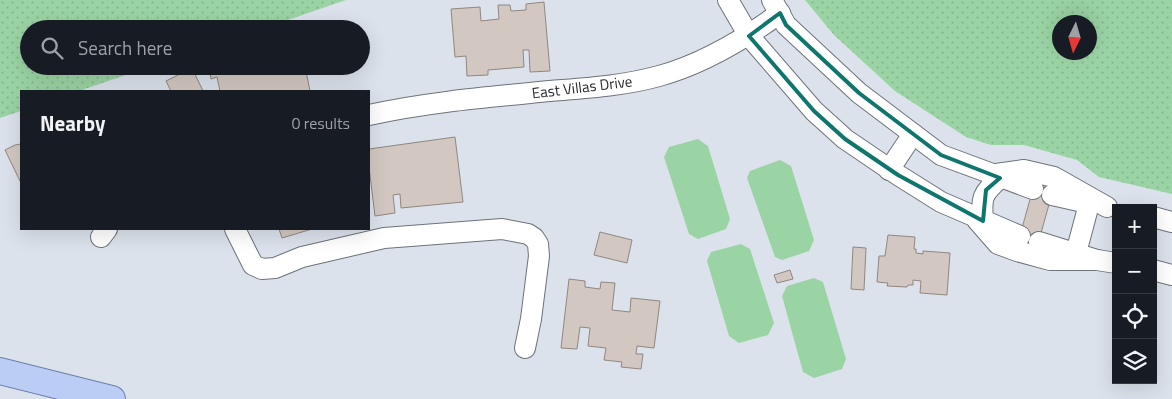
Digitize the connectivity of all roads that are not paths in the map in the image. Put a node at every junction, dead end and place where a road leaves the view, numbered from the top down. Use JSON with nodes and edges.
{"nodes":[{"id":1,"x":728,"y":0,"type":"edge"},
{"id":2,"x":776,"y":7,"type":"edge"},
{"id":3,"x":749,"y":36,"type":"junction"},
{"id":4,"x":370,"y":115,"type":"edge"},
{"id":5,"x":913,"y":134,"type":"junction"},
{"id":6,"x":889,"y":170,"type":"junction"},
{"id":7,"x":995,"y":176,"type":"junction"},
{"id":8,"x":1033,"y":189,"type":"dead end"},
{"id":9,"x":1052,"y":195,"type":"dead end"},
{"id":10,"x":1104,"y":206,"type":"edge"},
{"id":11,"x":1157,"y":218,"type":"edge"},
{"id":12,"x":978,"y":219,"type":"junction"},
{"id":13,"x":1172,"y":222,"type":"edge"},
{"id":14,"x":236,"y":230,"type":"edge"},
{"id":15,"x":1020,"y":236,"type":"dead end"},
{"id":16,"x":1039,"y":242,"type":"dead end"},
{"id":17,"x":1076,"y":254,"type":"junction"},
{"id":18,"x":1106,"y":262,"type":"edge"},
{"id":19,"x":1157,"y":271,"type":"edge"},
{"id":20,"x":1172,"y":275,"type":"edge"},
{"id":21,"x":525,"y":348,"type":"dead end"},
{"id":22,"x":0,"y":371,"type":"edge"},
{"id":23,"x":57,"y":393,"type":"edge"},
{"id":24,"x":112,"y":399,"type":"edge"}],
"edges":[{"from":1,"to":3,"type":"street"},
{"from":2,"to":3,"type":"street","name":"East Villas Drive"},
{"from":2,"to":5,"type":"street"},
{"from":3,"to":4,"type":"street","name":"East Villas Drive"},
{"from":3,"to":6,"type":"street"},
{"from":5,"to":6,"type":"street"},
{"from":5,"to":7,"type":"street"},
{"from":6,"to":12,"type":"street"},
{"from":7,"to":8,"type":"street"},
{"from":7,"to":10,"type":"street"},
{"from":7,"to":12,"type":"street"},
{"from":9,"to":10,"type":"street"},
{"from":10,"to":17,"type":"street"},
{"from":11,"to":13,"type":"street"},
{"from":12,"to":15,"type":"street"},
{"from":12,"to":18,"type":"street"},
{"from":14,"to":21,"type":"street"},
{"from":16,"to":17,"type":"street"},
{"from":17,"to":18,"type":"street"},
{"from":19,"to":20,"type":"street"},
{"from":22,"to":23,"type":"main road"},
{"from":23,"to":24,"type":"main road"}]}
